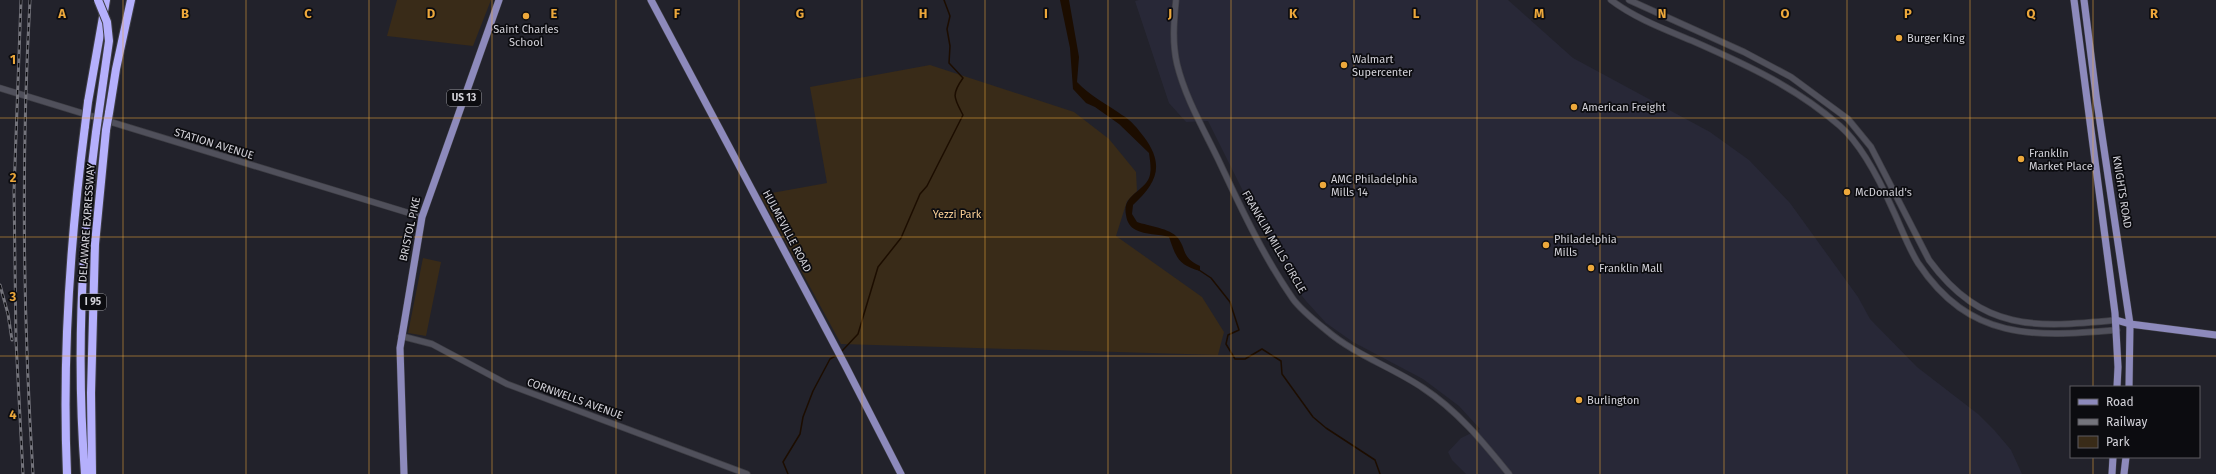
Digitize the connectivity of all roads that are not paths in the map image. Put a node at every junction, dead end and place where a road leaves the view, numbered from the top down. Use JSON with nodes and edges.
{"nodes":[{"id":1,"x":99,"y":0,"type":"edge"},
{"id":2,"x":106,"y":0,"type":"edge"},
{"id":3,"x":131,"y":0,"type":"edge"},
{"id":4,"x":499,"y":0,"type":"edge"},
{"id":5,"x":651,"y":0,"type":"edge"},
{"id":6,"x":1176,"y":0,"type":"edge"},
{"id":7,"x":1611,"y":0,"type":"edge"},
{"id":8,"x":1629,"y":0,"type":"edge"},
{"id":9,"x":2074,"y":0,"type":"edge"},
{"id":10,"x":2084,"y":0,"type":"edge"},
{"id":11,"x":98,"y":44,"type":"junction"},
{"id":12,"x":0,"y":88,"type":"edge"},
{"id":13,"x":422,"y":217,"type":"junction"},
{"id":14,"x":2116,"y":320,"type":"junction"},
{"id":15,"x":2130,"y":324,"type":"junction"},
{"id":16,"x":2117,"y":330,"type":"junction"},
{"id":17,"x":2216,"y":335,"type":"edge"},
{"id":18,"x":401,"y":336,"type":"junction"},
{"id":19,"x":2117,"y":386,"type":"edge"},
{"id":20,"x":2129,"y":386,"type":"edge"},
{"id":21,"x":2113,"y":458,"type":"edge"},
{"id":22,"x":2126,"y":458,"type":"edge"},
{"id":23,"x":67,"y":474,"type":"edge"},
{"id":24,"x":85,"y":474,"type":"edge"},
{"id":25,"x":92,"y":474,"type":"edge"},
{"id":26,"x":404,"y":474,"type":"edge"},
{"id":27,"x":747,"y":474,"type":"edge"},
{"id":28,"x":901,"y":474,"type":"edge"},
{"id":29,"x":1509,"y":474,"type":"edge"},
{"id":30,"x":2112,"y":474,"type":"edge"},
{"id":31,"x":2124,"y":474,"type":"edge"}],
"edges":[{"from":1,"to":11,"type":"highway"},
{"from":1,"to":24,"type":"highway","bridge":true},
{"from":2,"to":11,"type":"highway","name":"DELAWARE EXPRESSWAY","number":"I 95"},
{"from":3,"to":25,"type":"highway","name":"DELAWARE EXPRESSWAY","number":"I 95","bridge":true},
{"from":4,"to":13,"type":"main road","name":"BRISTOL PIKE","number":"US 13"},
{"from":5,"to":28,"type":"main road","name":"HULMEVILLE ROAD"},
{"from":6,"to":29,"type":"street","name":"FRANKLIN MILLS CIRCLE"},
{"from":7,"to":16,"type":"street"},
{"from":8,"to":14,"type":"street"},
{"from":9,"to":14,"type":"main road","name":"KNIGHTS ROAD"},
{"from":10,"to":15,"type":"main road","name":"KNIGHTS ROAD"},
{"from":11,"to":23,"type":"highway","name":"DELAWARE EXPRESSWAY","number":"I 95","bridge":true},
{"from":12,"to":13,"type":"street","name":"STATION AVENUE"},
{"from":13,"to":18,"type":"main road","name":"BRISTOL PIKE","number":"US 13"},
{"from":14,"to":15,"type":"main road"},
{"from":14,"to":16,"type":"main road","name":"KNIGHTS ROAD"},
{"from":15,"to":16,"type":"main road"},
{"from":15,"to":17,"type":"main road"},
{"from":15,"to":20,"type":"main road","name":"KNIGHTS ROAD"},
{"from":16,"to":19,"type":"main road","name":"KNIGHTS ROAD"},
{"from":18,"to":26,"type":"main road","name":"BRISTOL PIKE","number":"US 13"},
{"from":18,"to":27,"type":"street","name":"CORNWELLS AVENUE"},
{"from":21,"to":30,"type":"main road"},
{"from":22,"to":31,"type":"main road"}]}
